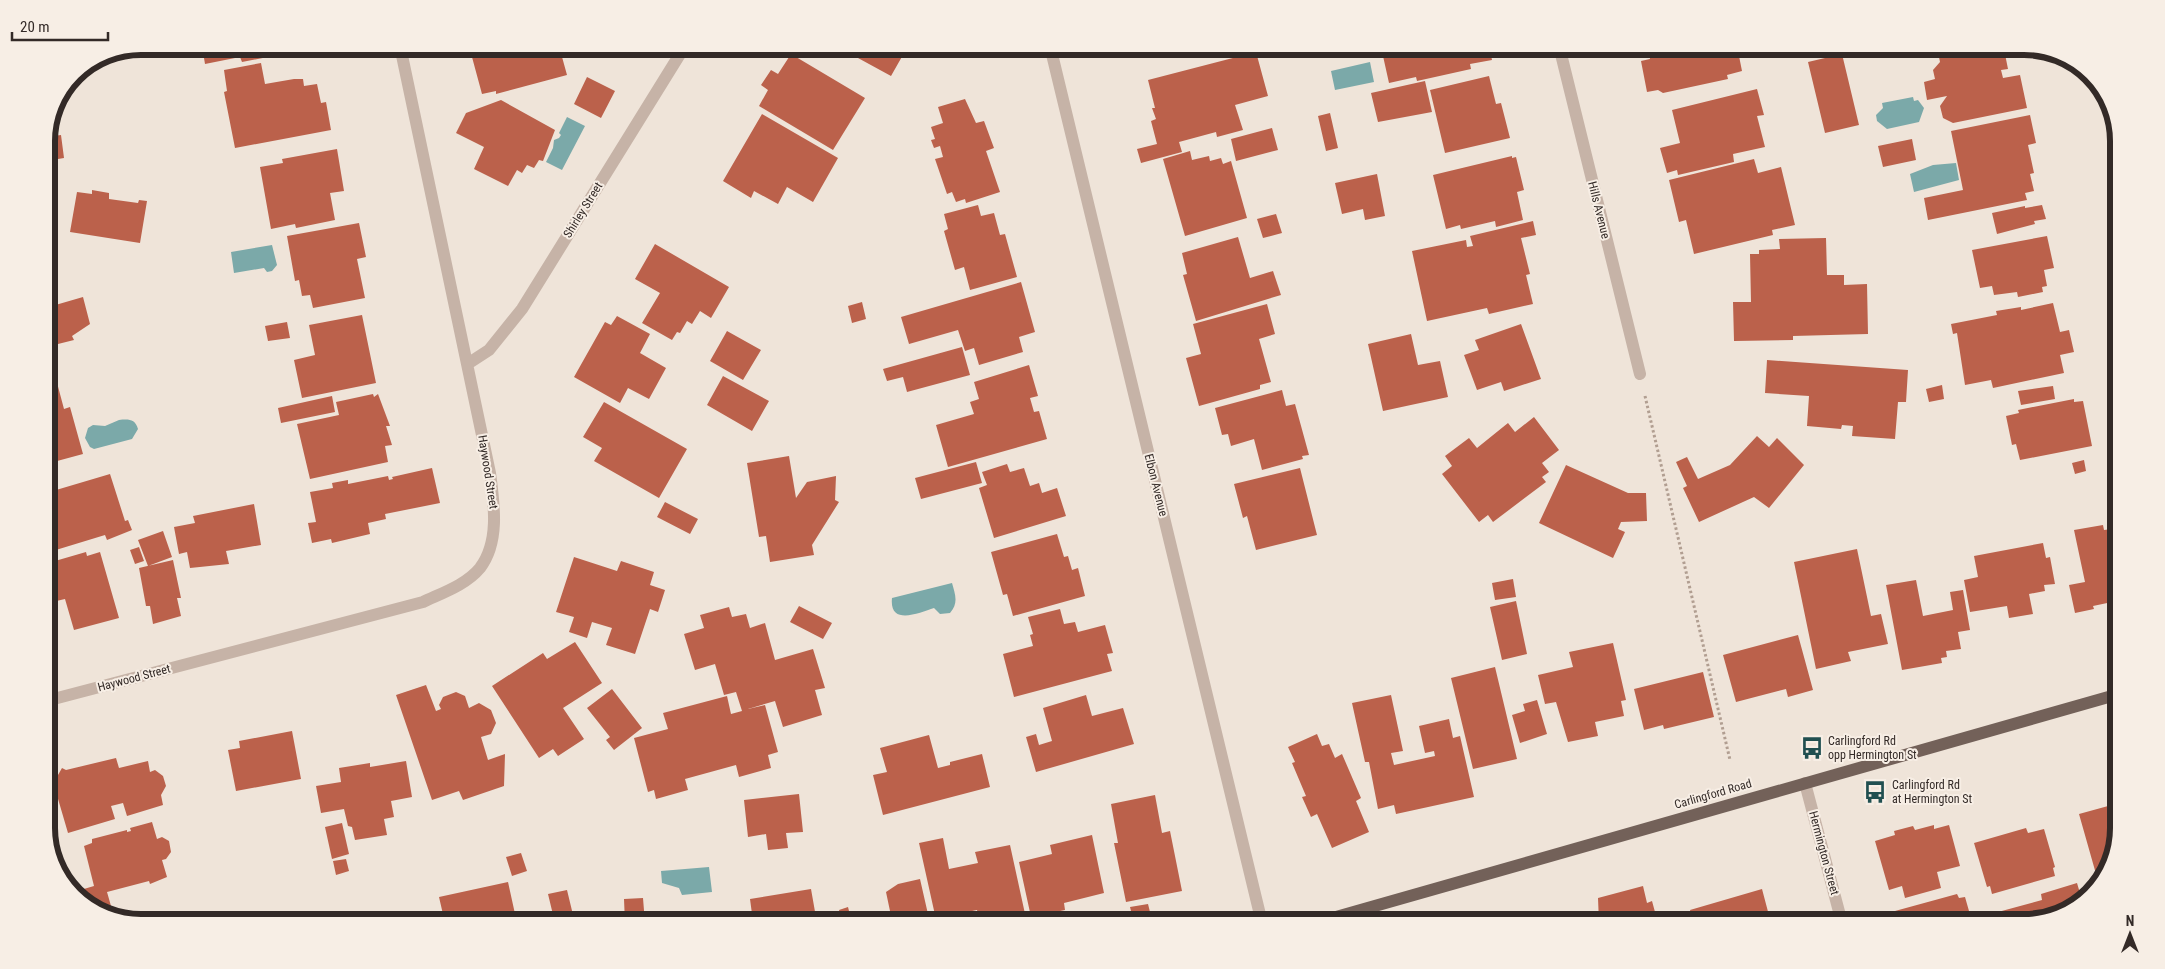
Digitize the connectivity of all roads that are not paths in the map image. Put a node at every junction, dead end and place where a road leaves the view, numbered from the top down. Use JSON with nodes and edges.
{"nodes":[{"id":1,"x":402,"y":55,"type":"edge"},
{"id":2,"x":679,"y":55,"type":"edge"},
{"id":3,"x":1052,"y":55,"type":"edge"},
{"id":4,"x":1561,"y":55,"type":"edge"},
{"id":5,"x":469,"y":363,"type":"junction"},
{"id":6,"x":1640,"y":374,"type":"road end"},
{"id":7,"x":2110,"y":697,"type":"edge"},
{"id":8,"x":55,"y":699,"type":"edge"},
{"id":9,"x":1805,"y":783,"type":"junction"},
{"id":10,"x":1260,"y":914,"type":"edge"},
{"id":11,"x":1346,"y":914,"type":"edge"},
{"id":12,"x":1840,"y":914,"type":"edge"}],
"edges":[{"from":1,"to":5,"type":"street","name":"Haywood Street"},
{"from":2,"to":5,"type":"street","name":"Shirley Street"},
{"from":3,"to":10,"type":"street","name":"Elbon Avenue"},
{"from":4,"to":6,"type":"street","name":"Hills Avenue"},
{"from":5,"to":8,"type":"street","name":"Haywood Street"},
{"from":7,"to":9,"type":"main road","name":"Carlingford Road"},
{"from":9,"to":11,"type":"main road","name":"Carlingford Road"},
{"from":9,"to":12,"type":"street","name":"Hermington Street"}]}
